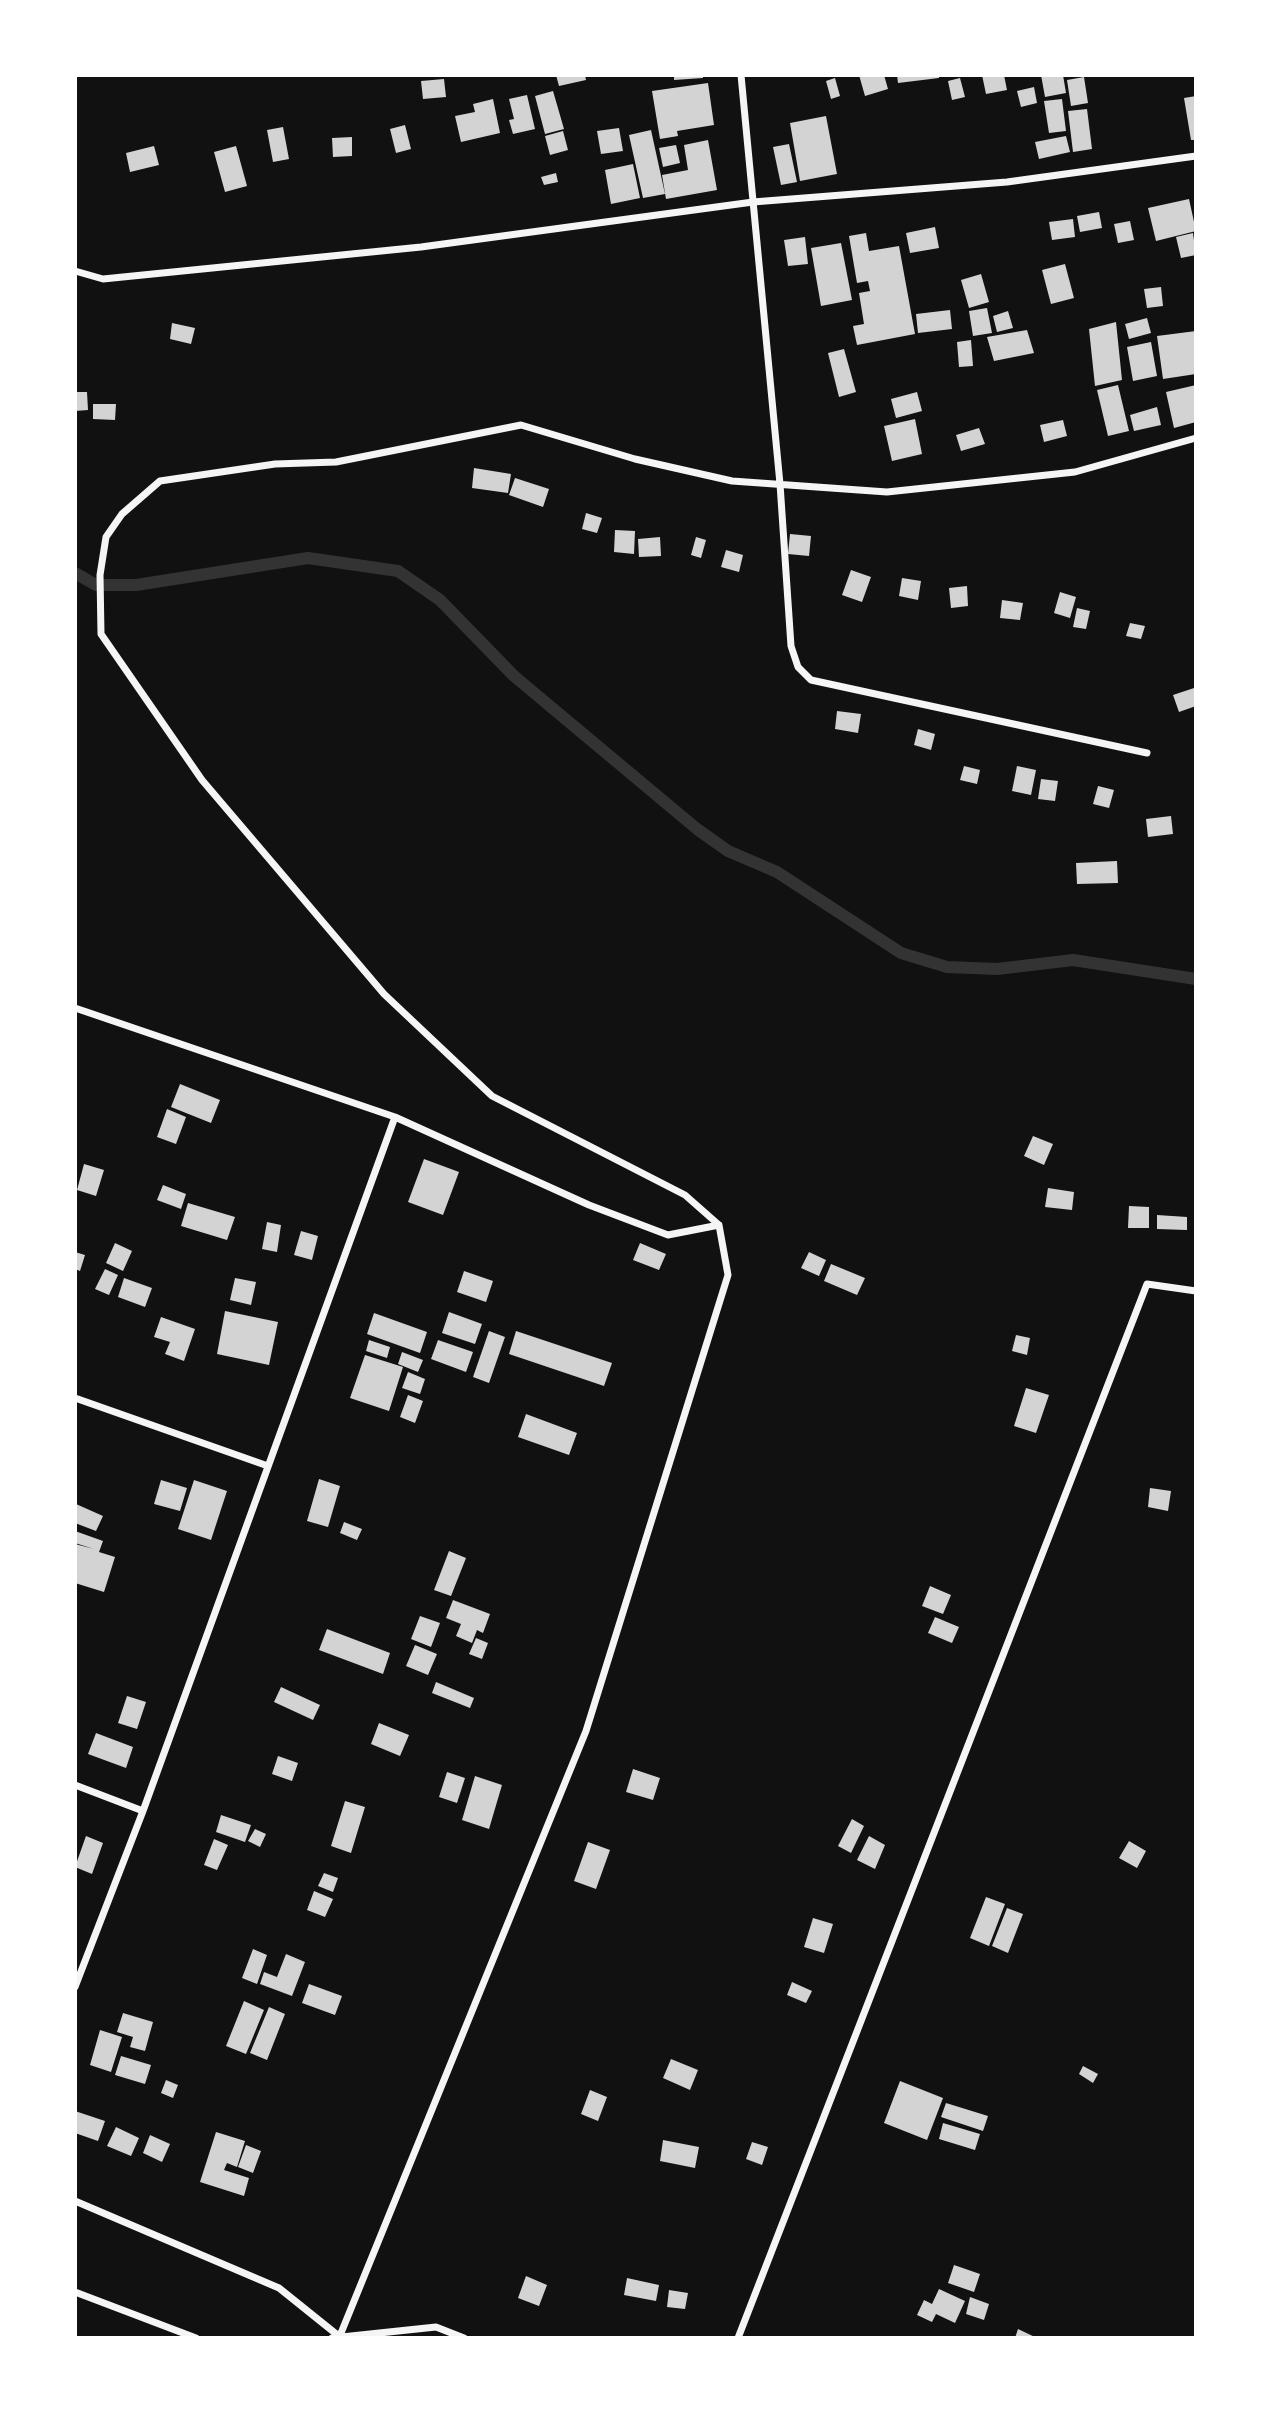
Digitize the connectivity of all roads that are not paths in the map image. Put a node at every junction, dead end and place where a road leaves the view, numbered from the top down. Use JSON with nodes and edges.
{"nodes":[{"id":1,"x":741,"y":75,"type":"edge"},
{"id":2,"x":1196,"y":156,"type":"edge"},
{"id":3,"x":753,"y":202,"type":"junction"},
{"id":4,"x":75,"y":271,"type":"edge"},
{"id":5,"x":1196,"y":439,"type":"edge"},
{"id":6,"x":780,"y":484,"type":"junction"},
{"id":7,"x":1147,"y":754,"type":"dead end"},
{"id":8,"x":75,"y":1008,"type":"edge"},
{"id":9,"x":395,"y":1117,"type":"junction"},
{"id":10,"x":719,"y":1225,"type":"junction"},
{"id":11,"x":1196,"y":1291,"type":"edge"},
{"id":12,"x":75,"y":1398,"type":"edge"},
{"id":13,"x":268,"y":1466,"type":"junction"},
{"id":14,"x":75,"y":1785,"type":"edge"},
{"id":15,"x":143,"y":1811,"type":"junction"},
{"id":16,"x":75,"y":1987,"type":"edge"},
{"id":17,"x":75,"y":2201,"type":"edge"},
{"id":18,"x":75,"y":2292,"type":"edge"},
{"id":19,"x":338,"y":2337,"type":"edge"},
{"id":20,"x":197,"y":2338,"type":"edge"},
{"id":21,"x":464,"y":2338,"type":"edge"},
{"id":22,"x":738,"y":2338,"type":"edge"}],
"edges":[{"from":1,"to":3,"type":"street"},
{"from":2,"to":3,"type":"street"},
{"from":3,"to":4,"type":"street"},
{"from":3,"to":6,"type":"street"},
{"from":5,"to":6,"type":"street"},
{"from":6,"to":7,"type":"street"},
{"from":6,"to":10,"type":"street"},
{"from":8,"to":9,"type":"street"},
{"from":9,"to":10,"type":"street"},
{"from":9,"to":13,"type":"street"},
{"from":10,"to":19,"type":"street"},
{"from":11,"to":22,"type":"street"},
{"from":12,"to":13,"type":"street"},
{"from":13,"to":15,"type":"street"},
{"from":14,"to":15,"type":"street"},
{"from":15,"to":16,"type":"street"},
{"from":17,"to":19,"type":"street"},
{"from":18,"to":20,"type":"street"},
{"from":19,"to":21,"type":"street"}]}
